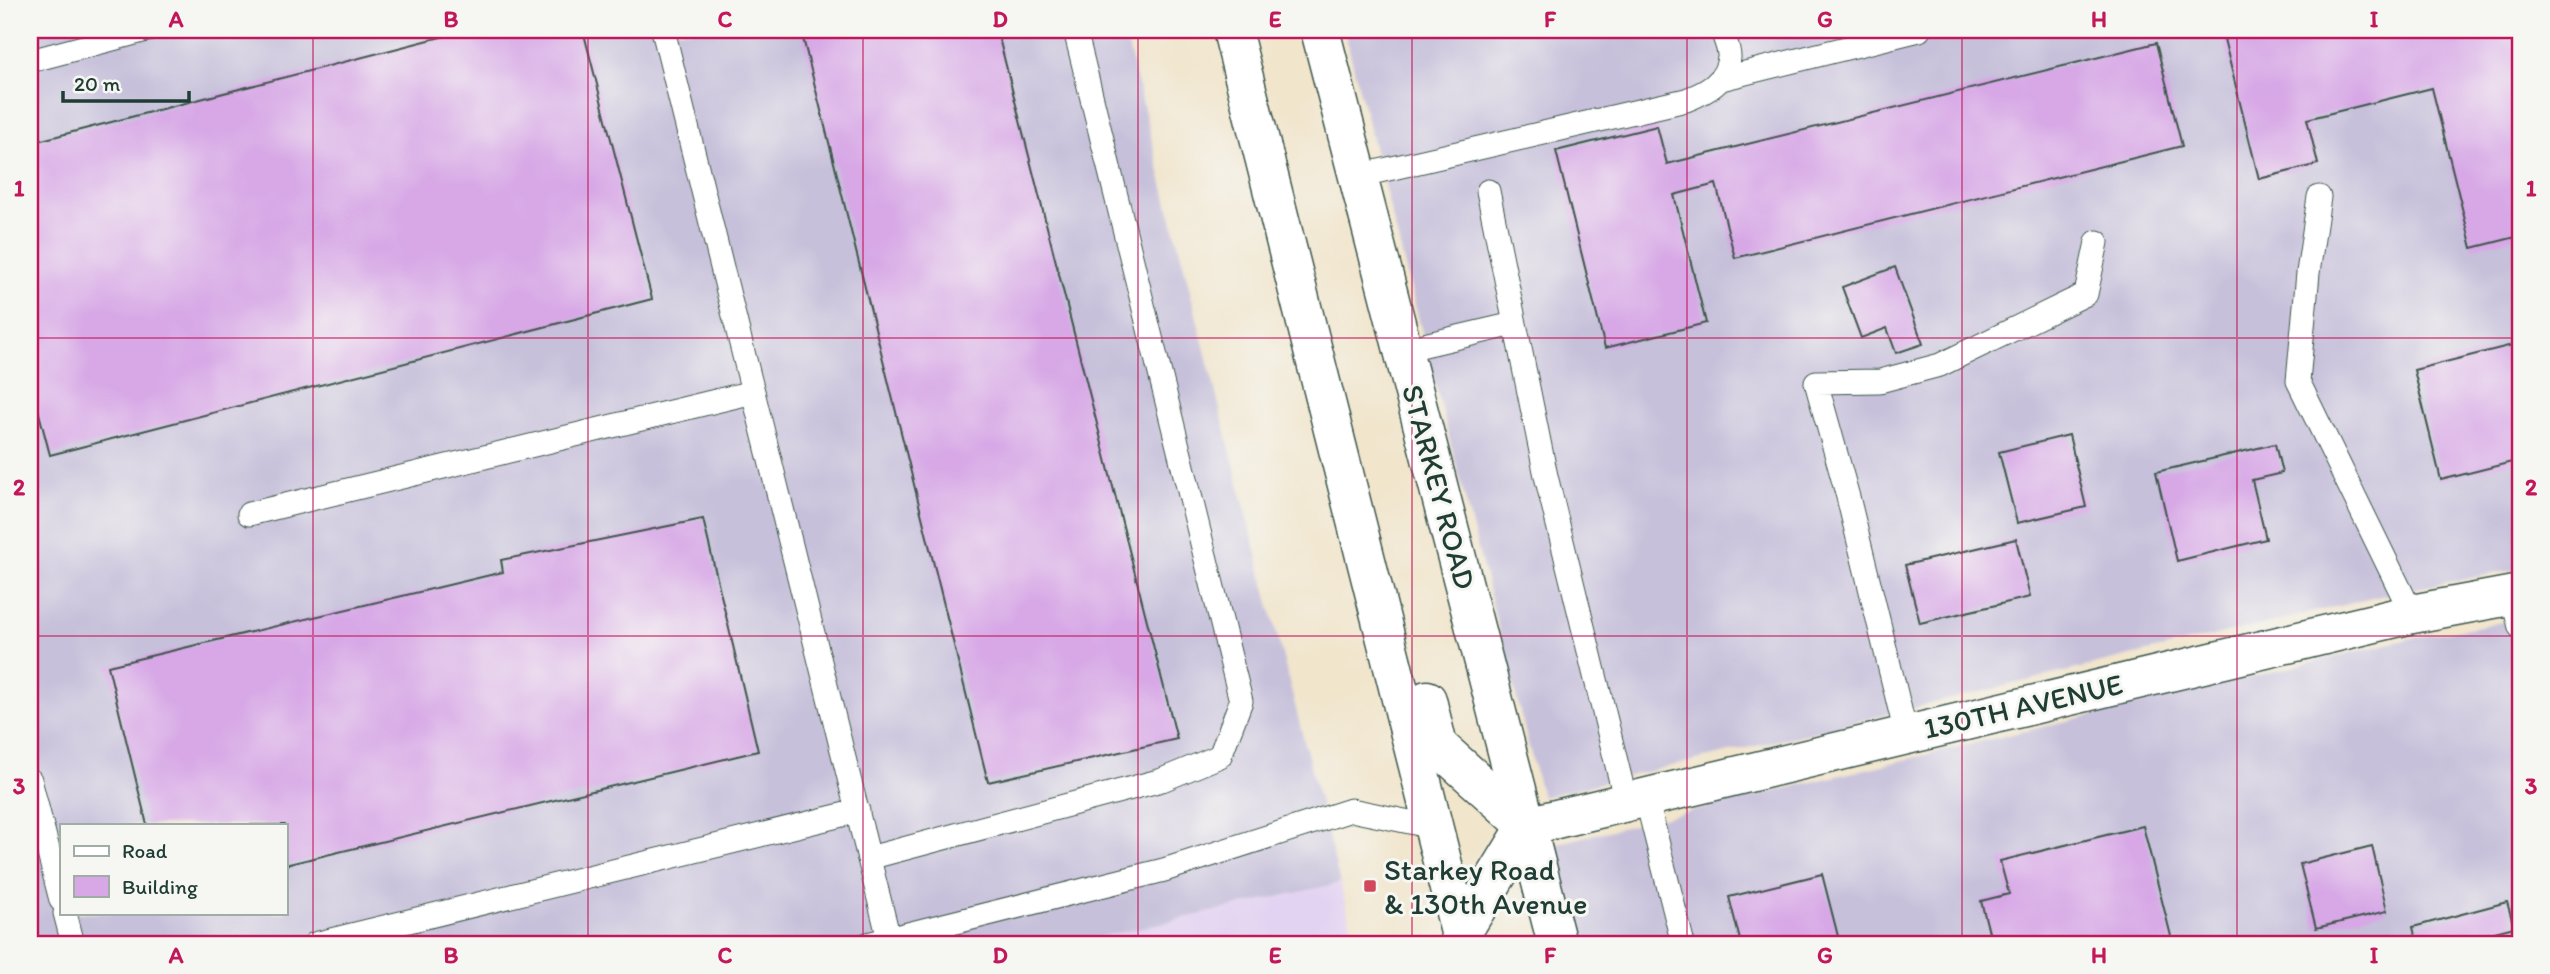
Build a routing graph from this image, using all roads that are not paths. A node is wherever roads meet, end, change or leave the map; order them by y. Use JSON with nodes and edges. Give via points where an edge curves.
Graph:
{"nodes":[{"id":1,"x":146,"y":30,"type":"edge"},
{"id":2,"x":663,"y":30,"type":"edge"},
{"id":3,"x":1075,"y":30,"type":"edge"},
{"id":4,"x":1232,"y":30,"type":"edge"},
{"id":5,"x":1320,"y":30,"type":"edge"},
{"id":6,"x":1722,"y":30,"type":"edge"},
{"id":7,"x":1919,"y":30,"type":"edge"},
{"id":8,"x":30,"y":61,"type":"edge"},
{"id":9,"x":1721,"y":79,"type":"junction"},
{"id":10,"x":1358,"y":176,"type":"junction"},
{"id":11,"x":1488,"y":191,"type":"dead end"},
{"id":12,"x":2319,"y":197,"type":"dead end"},
{"id":13,"x":2097,"y":242,"type":"dead end"},
{"id":14,"x":1514,"y":324,"type":"junction"},
{"id":15,"x":1403,"y":350,"type":"junction"},
{"id":16,"x":753,"y":392,"type":"junction"},
{"id":17,"x":1351,"y":499,"type":"junction"},
{"id":18,"x":249,"y":514,"type":"dead end"},
{"id":19,"x":2518,"y":605,"type":"edge"},
{"id":20,"x":2412,"y":614,"type":"junction"},
{"id":21,"x":1906,"y":734,"type":"junction"},
{"id":22,"x":30,"y":780,"type":"edge"},
{"id":23,"x":1636,"y":799,"type":"junction"},
{"id":24,"x":858,"y":811,"type":"junction"},
{"id":25,"x":1527,"y":826,"type":"junction"},
{"id":26,"x":1434,"y":827,"type":"junction"},
{"id":27,"x":869,"y":858,"type":"junction"},
{"id":28,"x":60,"y":896,"type":"edge"},
{"id":29,"x":65,"y":914,"type":"edge"},
{"id":30,"x":1462,"y":939,"type":"edge"},
{"id":31,"x":879,"y":942,"type":"edge"},
{"id":32,"x":73,"y":944,"type":"edge"},
{"id":33,"x":315,"y":944,"type":"edge"},
{"id":34,"x":1557,"y":944,"type":"edge"},
{"id":35,"x":1683,"y":944,"type":"edge"}],
"edges":[{"from":1,"to":8,"type":"lane"},
{"from":2,"to":16,"type":"lane"},
{"from":3,"to":27,"type":"lane","via":[[1241,701],[1220,756],[1162,780]]},
{"from":4,"to":17,"type":"main road"},
{"from":5,"to":10,"type":"main road","name":"STARKEY ROAD"},
{"from":6,"to":9,"type":"lane","via":[[1730,57]]},
{"from":7,"to":9,"type":"lane"},
{"from":9,"to":10,"type":"lane","via":[[1707,92],[1686,100]]},
{"from":10,"to":15,"type":"main road","name":"STARKEY ROAD"},
{"from":11,"to":14,"type":"lane"},
{"from":12,"to":20,"type":"lane","via":[[2298,381]]},
{"from":13,"to":21,"type":"lane","via":[[2086,295],[1940,365],[1880,382],[1816,382]]},
{"from":14,"to":15,"type":"lane"},
{"from":14,"to":23,"type":"lane","via":[[1546,475]]},
{"from":15,"to":25,"type":"main road","name":"STARKEY ROAD"},
{"from":16,"to":18,"type":"lane"},
{"from":16,"to":24,"type":"lane"},
{"from":17,"to":25,"type":"main road","via":[[1385,525],[1438,746]]},
{"from":17,"to":26,"type":"main road"},
{"from":19,"to":20,"type":"main road","name":"130TH AVENUE"},
{"from":20,"to":21,"type":"main road","name":"130TH AVENUE"},
{"from":21,"to":23,"type":"main road","name":"130TH AVENUE"},
{"from":22,"to":28,"type":"lane"},
{"from":23,"to":25,"type":"main road","name":"130TH AVENUE"},
{"from":23,"to":35,"type":"lane"},
{"from":24,"to":27,"type":"lane"},
{"from":24,"to":33,"type":"lane"},
{"from":25,"to":30,"type":"main road"},
{"from":25,"to":34,"type":"main road","name":"STARKEY ROAD"},
{"from":26,"to":30,"type":"main road"},
{"from":26,"to":31,"type":"lane","via":[[1352,810],[1164,870]]},
{"from":27,"to":31,"type":"lane"},
{"from":29,"to":32,"type":"lane"}]}
